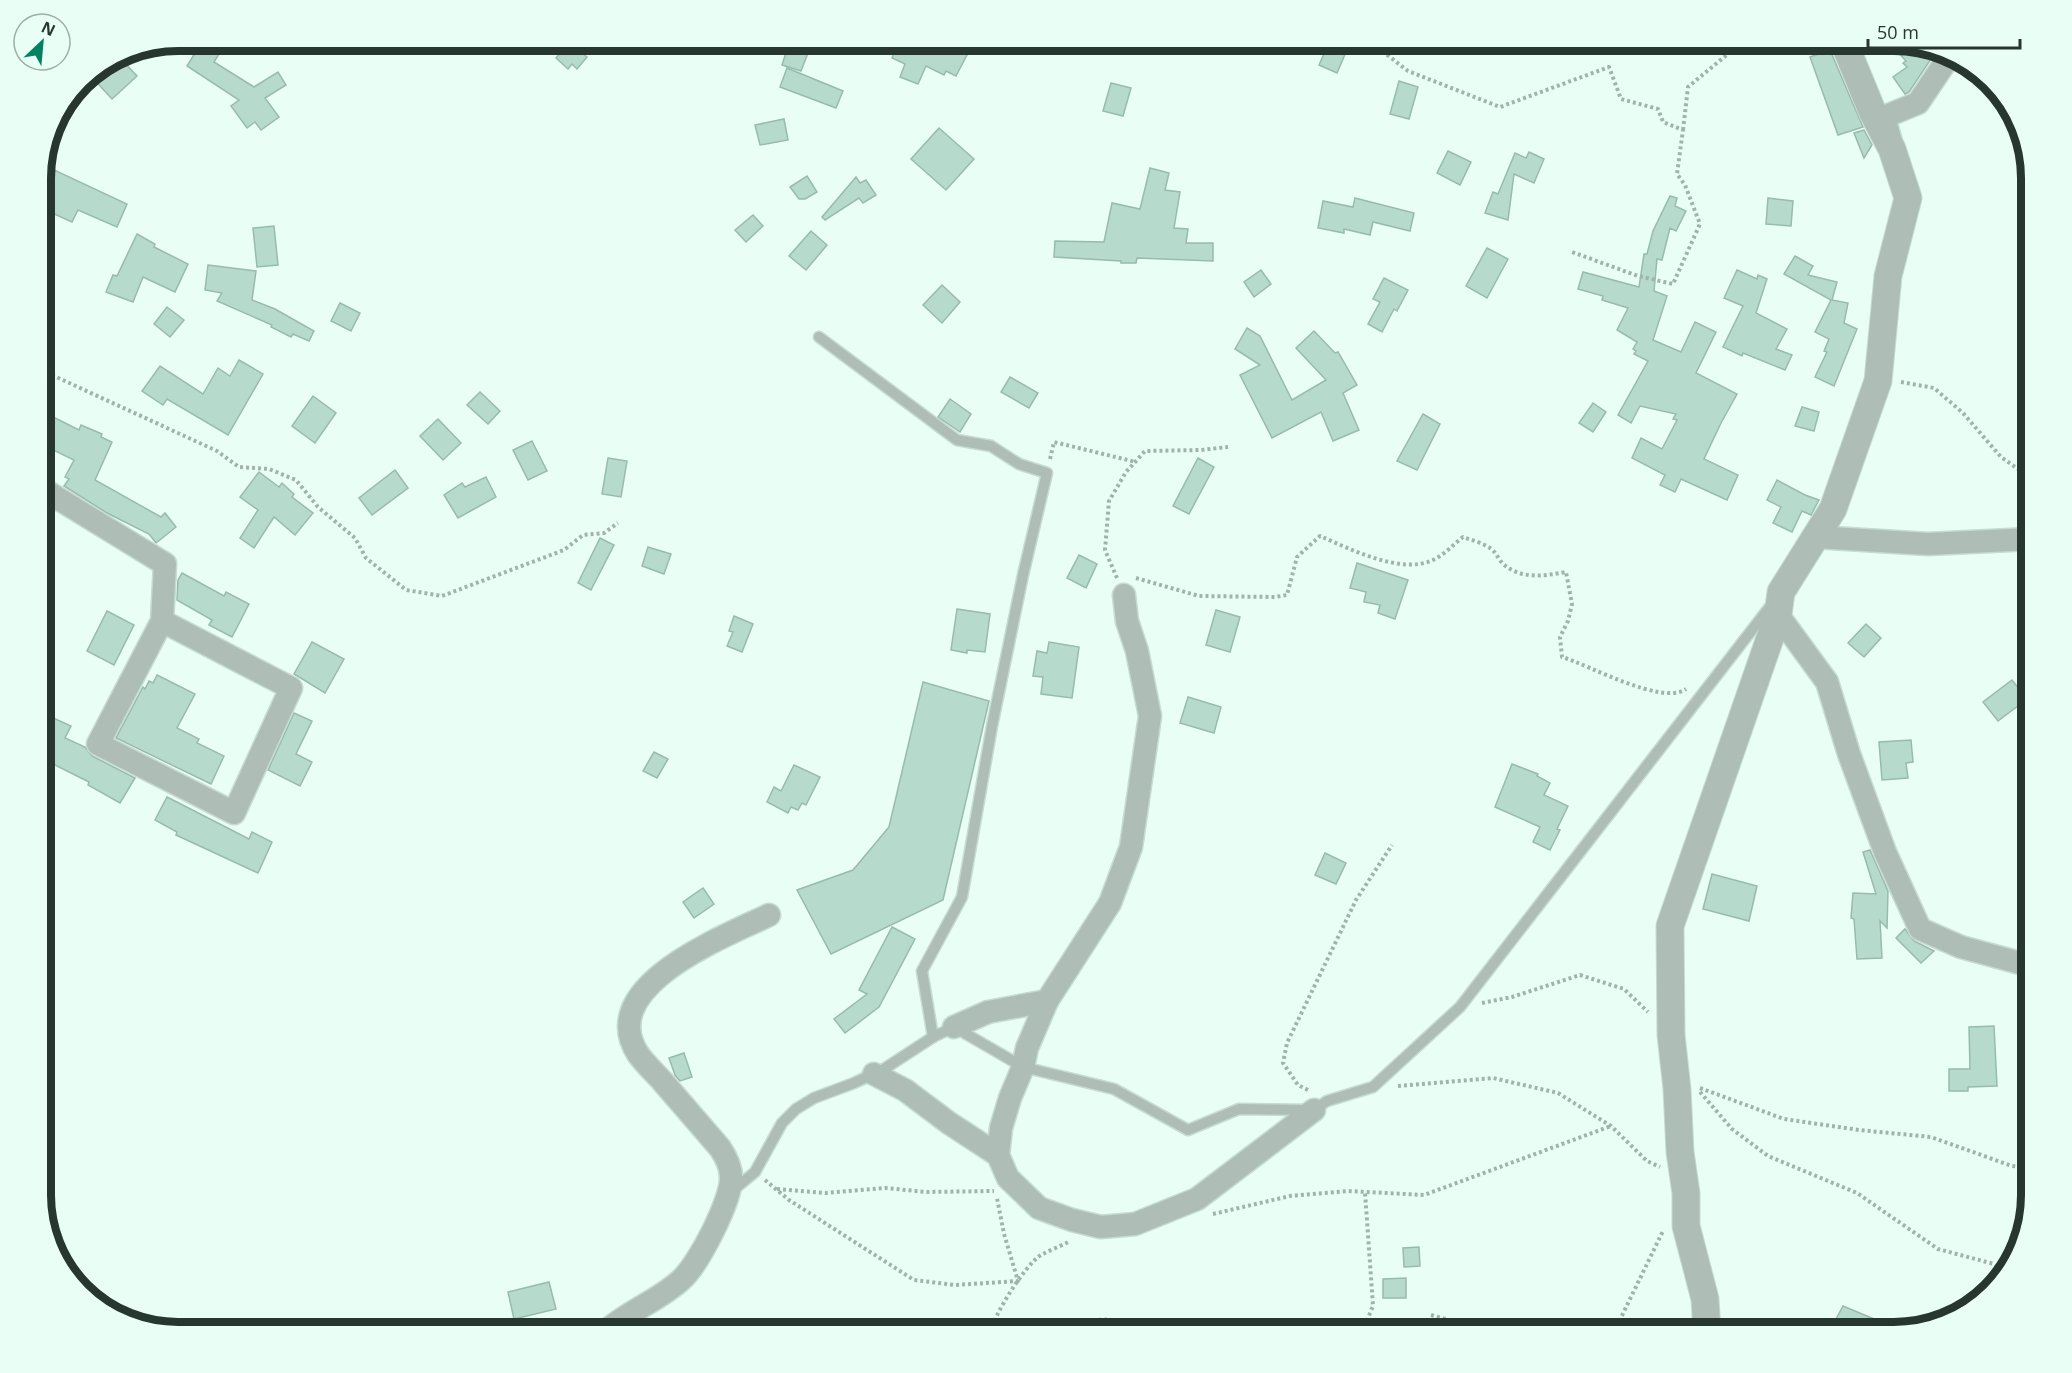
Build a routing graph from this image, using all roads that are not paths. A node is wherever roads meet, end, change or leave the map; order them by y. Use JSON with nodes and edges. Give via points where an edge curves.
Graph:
{"nodes":[{"id":1,"x":1848,"y":51,"type":"edge"},
{"id":2,"x":1945,"y":62,"type":"edge"},
{"id":3,"x":1893,"y":149,"type":"junction"},
{"id":4,"x":819,"y":338,"type":"dead end"},
{"id":5,"x":51,"y":494,"type":"edge"},
{"id":6,"x":1815,"y":537,"type":"junction"},
{"id":7,"x":2021,"y":539,"type":"edge"},
{"id":8,"x":1125,"y":595,"type":"road end"},
{"id":9,"x":1780,"y":603,"type":"junction"},
{"id":10,"x":162,"y":621,"type":"junction"},
{"id":11,"x":769,"y":915,"type":"dead end"},
{"id":12,"x":2021,"y":963,"type":"edge"},
{"id":13,"x":1047,"y":1001,"type":"junction"},
{"id":14,"x":954,"y":1027,"type":"junction"},
{"id":15,"x":933,"y":1037,"type":"junction"},
{"id":16,"x":1023,"y":1067,"type":"junction"},
{"id":17,"x":874,"y":1074,"type":"junction"},
{"id":18,"x":1321,"y":1105,"type":"junction"},
{"id":19,"x":998,"y":1155,"type":"junction"},
{"id":20,"x":728,"y":1194,"type":"junction"},
{"id":21,"x":618,"y":1322,"type":"edge"},
{"id":22,"x":1706,"y":1322,"type":"edge"}],
"edges":[{"from":1,"to":3,"type":"street"},
{"from":2,"to":3,"type":"street","via":[[1918,103],[1884,117]]},
{"from":3,"to":6,"type":"street","via":[[1908,198],[1888,276],[1878,377],[1833,509]]},
{"from":4,"to":15,"type":"lane","via":[[957,440],[991,446],[1019,464],[1047,473],[992,726],[962,897],[922,971]]},
{"from":5,"to":10,"type":"street","via":[[165,564]]},
{"from":6,"to":7,"type":"street","via":[[1928,544]]},
{"from":6,"to":9,"type":"street"},
{"from":8,"to":13,"type":"street","via":[[1126,621],[1137,651],[1150,716],[1131,847],[1110,903]]},
{"from":9,"to":12,"type":"street","via":[[1827,682],[1885,852],[1920,929],[1961,947]]},
{"from":9,"to":18,"type":"lane","via":[[1460,1007],[1373,1087]]},
{"from":9,"to":22,"type":"street","via":[[1670,926],[1671,1035],[1686,1226],[1705,1299]]},
{"from":10,"to":10,"type":"street","via":[[98,744],[234,813],[291,688]]},
{"from":11,"to":20,"type":"street","via":[[667,969],[637,1000],[631,1016],[630,1033],[638,1053],[728,1161],[732,1179]]},
{"from":13,"to":14,"type":"street","via":[[988,1012]]},
{"from":13,"to":16,"type":"street"},
{"from":14,"to":15,"type":"lane"},
{"from":14,"to":16,"type":"lane"},
{"from":15,"to":17,"type":"lane"},
{"from":16,"to":18,"type":"lane","via":[[1114,1089],[1188,1130],[1239,1109]]},
{"from":16,"to":19,"type":"street","via":[[1001,1128]]},
{"from":17,"to":19,"type":"street","via":[[905,1090]]},
{"from":17,"to":20,"type":"lane","via":[[813,1098],[796,1109],[782,1123],[755,1172]]},
{"from":18,"to":19,"type":"street","via":[[1197,1200],[1135,1224],[1101,1227],[1039,1209],[1008,1178]]},
{"from":20,"to":21,"type":"street","via":[[723,1212],[682,1279]]}]}
